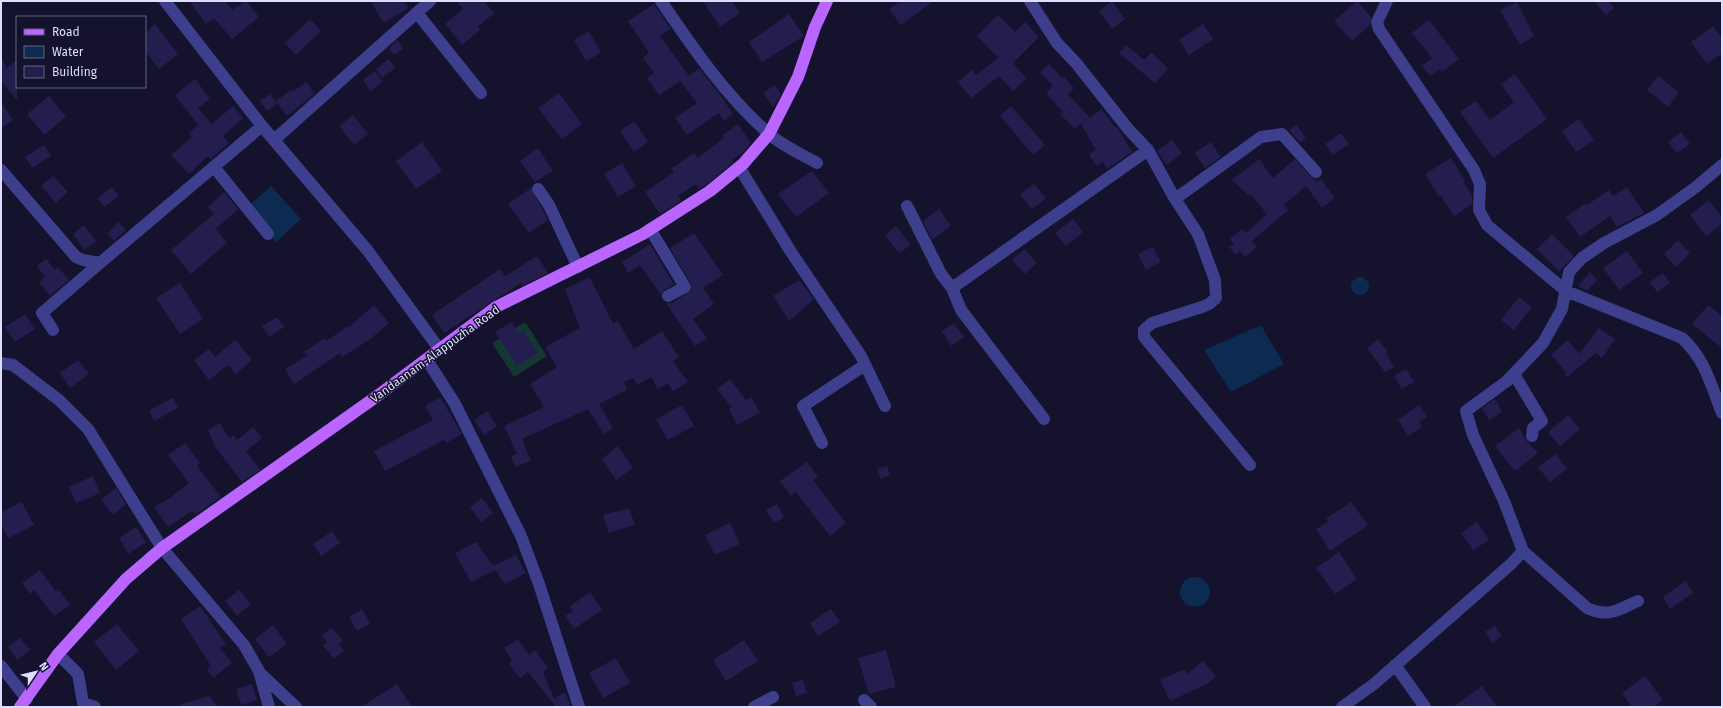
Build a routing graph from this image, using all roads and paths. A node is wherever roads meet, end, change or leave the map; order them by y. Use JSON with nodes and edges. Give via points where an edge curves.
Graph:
{"nodes":[{"id":1,"x":165,"y":1,"type":"edge"},
{"id":2,"x":430,"y":1,"type":"edge"},
{"id":3,"x":661,"y":1,"type":"edge"},
{"id":4,"x":827,"y":1,"type":"edge"},
{"id":5,"x":1030,"y":1,"type":"edge"},
{"id":6,"x":1387,"y":1,"type":"edge"},
{"id":7,"x":417,"y":13,"type":"junction"},
{"id":8,"x":481,"y":93,"type":"dead end"},
{"id":9,"x":262,"y":126,"type":"junction"},
{"id":10,"x":769,"y":134,"type":"junction"},
{"id":11,"x":274,"y":140,"type":"junction"},
{"id":12,"x":1148,"y":150,"type":"junction"},
{"id":13,"x":817,"y":163,"type":"dead end"},
{"id":14,"x":1722,"y":166,"type":"edge"},
{"id":15,"x":214,"y":167,"type":"junction"},
{"id":16,"x":739,"y":167,"type":"junction"},
{"id":17,"x":1,"y":170,"type":"edge"},
{"id":18,"x":1316,"y":172,"type":"dead end"},
{"id":19,"x":538,"y":189,"type":"dead end"},
{"id":20,"x":1175,"y":199,"type":"junction"},
{"id":21,"x":907,"y":206,"type":"dead end"},
{"id":22,"x":650,"y":229,"type":"junction"},
{"id":23,"x":268,"y":234,"type":"dead end"},
{"id":24,"x":100,"y":263,"type":"junction"},
{"id":25,"x":578,"y":267,"type":"junction"},
{"id":26,"x":952,"y":288,"type":"junction"},
{"id":27,"x":1566,"y":291,"type":"junction"},
{"id":28,"x":668,"y":296,"type":"dead end"},
{"id":29,"x":53,"y":330,"type":"dead end"},
{"id":30,"x":440,"y":350,"type":"junction"},
{"id":31,"x":427,"y":360,"type":"junction"},
{"id":32,"x":1,"y":363,"type":"edge"},
{"id":33,"x":865,"y":365,"type":"junction"},
{"id":34,"x":1514,"y":374,"type":"junction"},
{"id":35,"x":884,"y":406,"type":"dead end"},
{"id":36,"x":1722,"y":413,"type":"edge"},
{"id":37,"x":1044,"y":419,"type":"dead end"},
{"id":38,"x":1532,"y":436,"type":"dead end"},
{"id":39,"x":822,"y":443,"type":"dead end"},
{"id":40,"x":1250,"y":465,"type":"dead end"},
{"id":41,"x":162,"y":548,"type":"junction"},
{"id":42,"x":1523,"y":550,"type":"junction"},
{"id":43,"x":1638,"y":601,"type":"dead end"},
{"id":44,"x":58,"y":654,"type":"junction"},
{"id":45,"x":1395,"y":665,"type":"junction"},
{"id":46,"x":1,"y":666,"type":"edge"},
{"id":47,"x":259,"y":671,"type":"junction"},
{"id":48,"x":773,"y":697,"type":"dead end"},
{"id":49,"x":23,"y":703,"type":"edge"},
{"id":50,"x":95,"y":707,"type":"edge"},
{"id":51,"x":269,"y":707,"type":"edge"},
{"id":52,"x":296,"y":707,"type":"edge"},
{"id":53,"x":579,"y":707,"type":"edge"},
{"id":54,"x":754,"y":707,"type":"edge"},
{"id":55,"x":1342,"y":707,"type":"edge"},
{"id":56,"x":1425,"y":707,"type":"edge"}],
"edges":[{"from":1,"to":9,"type":"street"},
{"from":2,"to":7,"type":"street"},
{"from":3,"to":10,"type":"street","via":[[711,73]]},
{"from":4,"to":10,"type":"main road","name":"Vandaanam-Alappuzha Road","via":[[798,76]]},
{"from":5,"to":12,"type":"street","via":[[1058,43]]},
{"from":6,"to":27,"type":"street","via":[[1377,22],[1379,29],[1474,170],[1480,184],[1479,210],[1482,217],[1487,225]]},
{"from":7,"to":8,"type":"street"},
{"from":7,"to":11,"type":"street"},
{"from":9,"to":11,"type":"street"},
{"from":9,"to":15,"type":"street"},
{"from":10,"to":13,"type":"street"},
{"from":10,"to":16,"type":"main road","name":"Vandaanam-Alappuzha Road"},
{"from":11,"to":30,"type":"street","via":[[368,252]]},
{"from":12,"to":20,"type":"street"},
{"from":12,"to":26,"type":"street"},
{"from":14,"to":27,"type":"street","via":[[1657,215],[1604,243],[1582,258],[1569,272]]},
{"from":15,"to":23,"type":"street"},
{"from":15,"to":24,"type":"street"},
{"from":16,"to":22,"type":"main road","name":"Vandaanam-Alappuzha Road","via":[[710,191]]},
{"from":16,"to":33,"type":"street"},
{"from":17,"to":24,"type":"street","via":[[76,257]]},
{"from":18,"to":20,"type":"street","via":[[1282,134],[1261,137]]},
{"from":19,"to":25,"type":"street","via":[[549,205]]},
{"from":20,"to":40,"type":"street","via":[[1198,234],[1217,294],[1209,304],[1152,323],[1144,330],[1144,337]]},
{"from":21,"to":26,"type":"street","via":[[941,274]]},
{"from":22,"to":25,"type":"main road","name":"Vandaanam-Alappuzha Road"},
{"from":22,"to":28,"type":"street","via":[[685,287]]},
{"from":24,"to":29,"type":"street","via":[[42,313]]},
{"from":25,"to":30,"type":"main road","name":"Vandaanam-Alappuzha Road","via":[[496,307]]},
{"from":26,"to":37,"type":"street","via":[[961,310]]},
{"from":27,"to":34,"type":"street","via":[[1562,309],[1543,343]]},
{"from":27,"to":36,"type":"street","via":[[1682,338],[1694,349],[1701,361]]},
{"from":30,"to":31,"type":"main road","name":"Vandaanam-Alappuzha Road"},
{"from":31,"to":41,"type":"main road","name":"Vandaanam-Alappuzha Road"},
{"from":31,"to":53,"type":"street","via":[[455,404],[521,536]]},
{"from":32,"to":41,"type":"street","via":[[13,365],[59,400],[88,429]]},
{"from":33,"to":35,"type":"street"},
{"from":33,"to":39,"type":"street","via":[[803,406]]},
{"from":34,"to":38,"type":"street","via":[[1542,421],[1533,428]]},
{"from":34,"to":42,"type":"street","via":[[1466,411],[1473,435],[1504,501]]},
{"from":41,"to":44,"type":"main road","name":"Vandaanam-Alappuzha Road","via":[[126,579]]},
{"from":41,"to":47,"type":"street","via":[[244,645]]},
{"from":42,"to":43,"type":"street","via":[[1588,608],[1600,614],[1613,612]]},
{"from":42,"to":45,"type":"street","via":[[1511,564]]},
{"from":44,"to":49,"type":"main road","name":"Vandaanam-Alappuzha Road"},
{"from":44,"to":50,"type":"street","via":[[78,674],[83,703]]},
{"from":45,"to":55,"type":"street"},
{"from":45,"to":56,"type":"street"},
{"from":46,"to":49,"type":"street"},
{"from":47,"to":51,"type":"street"},
{"from":47,"to":52,"type":"street"},
{"from":48,"to":54,"type":"street"}]}
